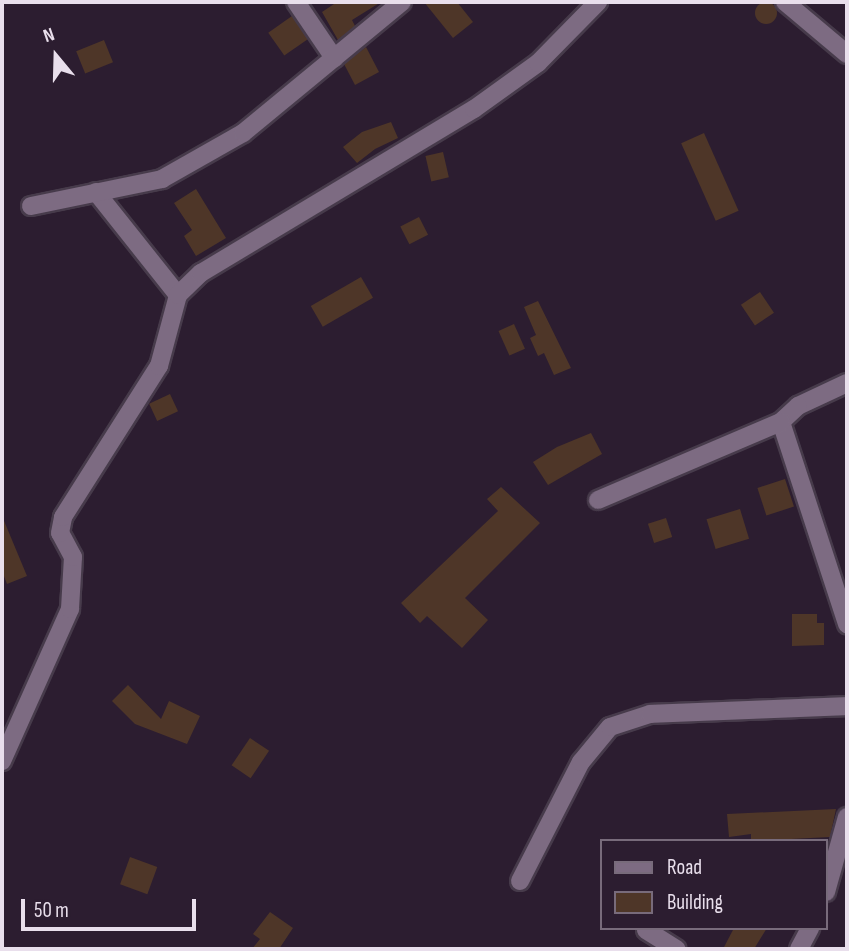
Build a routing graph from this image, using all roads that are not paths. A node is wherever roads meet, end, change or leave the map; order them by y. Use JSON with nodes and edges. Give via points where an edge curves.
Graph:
{"nodes":[{"id":1,"x":296,"y":2,"type":"edge"},
{"id":2,"x":402,"y":2,"type":"edge"},
{"id":3,"x":598,"y":2,"type":"edge"},
{"id":4,"x":785,"y":2,"type":"edge"},
{"id":5,"x":847,"y":54,"type":"edge"},
{"id":6,"x":334,"y":58,"type":"junction"},
{"id":7,"x":96,"y":192,"type":"junction"},
{"id":8,"x":32,"y":206,"type":"dead end"},
{"id":9,"x":178,"y":295,"type":"junction"},
{"id":10,"x":847,"y":383,"type":"edge"},
{"id":11,"x":781,"y":422,"type":"junction"},
{"id":12,"x":598,"y":500,"type":"dead end"},
{"id":13,"x":847,"y":624,"type":"edge"},
{"id":14,"x":847,"y":706,"type":"edge"},
{"id":15,"x":2,"y":761,"type":"edge"},
{"id":16,"x":847,"y":817,"type":"edge"},
{"id":17,"x":520,"y":881,"type":"dead end"},
{"id":18,"x":828,"y":885,"type":"edge"},
{"id":19,"x":646,"y":930,"type":"edge"},
{"id":20,"x":809,"y":930,"type":"edge"},
{"id":21,"x":677,"y":949,"type":"edge"},
{"id":22,"x":799,"y":949,"type":"edge"}],
"edges":[{"from":1,"to":6,"type":"street"},
{"from":2,"to":6,"type":"street"},
{"from":3,"to":9,"type":"street","via":[[538,63],[474,109],[201,273]]},
{"from":4,"to":5,"type":"street"},
{"from":6,"to":7,"type":"street","via":[[231,140],[162,179]]},
{"from":7,"to":8,"type":"street"},
{"from":7,"to":9,"type":"street"},
{"from":9,"to":15,"type":"street","via":[[159,366],[63,517],[60,533],[73,557],[70,609]]},
{"from":10,"to":11,"type":"street","via":[[798,406]]},
{"from":11,"to":12,"type":"street"},
{"from":11,"to":13,"type":"street"},
{"from":14,"to":17,"type":"street","via":[[650,714],[610,727],[581,762]]},
{"from":16,"to":18,"type":"street"},
{"from":19,"to":21,"type":"street"},
{"from":20,"to":22,"type":"street"}]}
